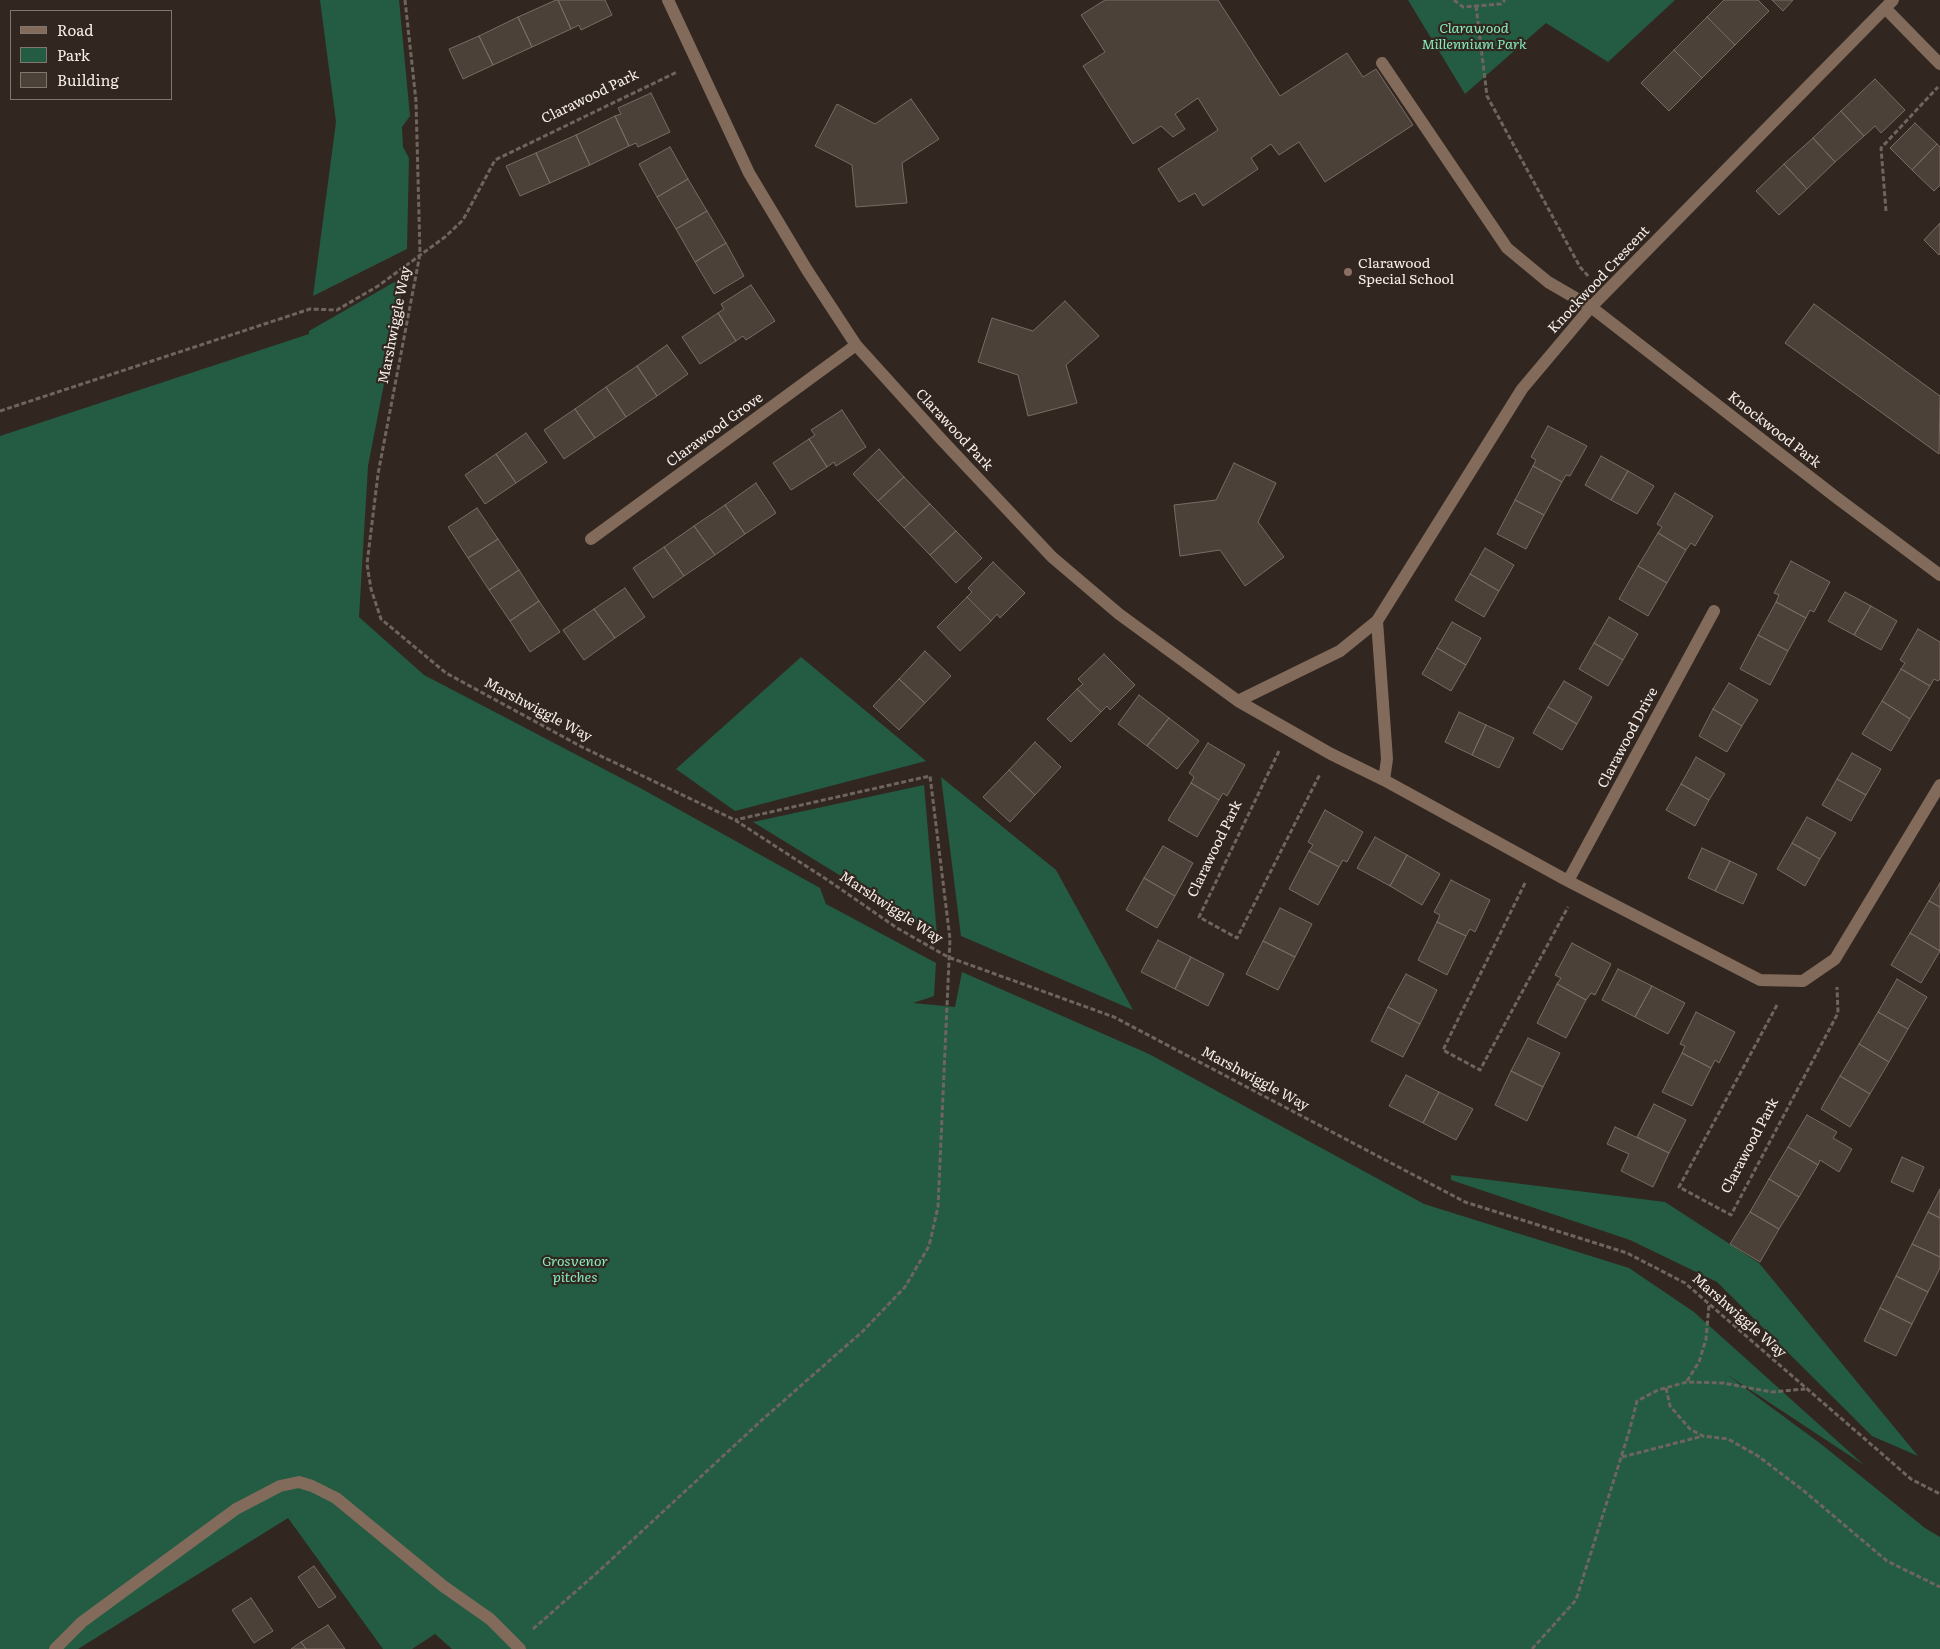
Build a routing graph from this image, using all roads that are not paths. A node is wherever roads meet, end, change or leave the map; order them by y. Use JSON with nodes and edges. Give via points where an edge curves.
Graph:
{"nodes":[{"id":1,"x":668,"y":0,"type":"edge"},
{"id":2,"x":1889,"y":4,"type":"edge"},
{"id":3,"x":1382,"y":63,"type":"dead end"},
{"id":4,"x":1940,"y":64,"type":"edge"},
{"id":5,"x":1591,"y":307,"type":"junction"},
{"id":6,"x":856,"y":345,"type":"junction"},
{"id":7,"x":591,"y":539,"type":"dead end"},
{"id":8,"x":1940,"y":574,"type":"edge"},
{"id":9,"x":1714,"y":611,"type":"dead end"},
{"id":10,"x":1378,"y":621,"type":"junction"},
{"id":11,"x":1238,"y":701,"type":"junction"},
{"id":12,"x":1384,"y":780,"type":"junction"},
{"id":13,"x":1940,"y":785,"type":"edge"},
{"id":14,"x":1574,"y":884,"type":"junction"},
{"id":15,"x":518,"y":1647,"type":"edge"},
{"id":16,"x":55,"y":1649,"type":"edge"}],
"edges":[{"from":1,"to":6,"type":"street","name":"Clarawood Park","via":[[749,173]]},
{"from":2,"to":4,"type":"street"},
{"from":2,"to":5,"type":"street","name":"Knockwood Crescent"},
{"from":3,"to":5,"type":"street","name":"Knockwood Park","via":[[1507,248],[1548,282]]},
{"from":5,"to":8,"type":"street","name":"Knockwood Park"},
{"from":5,"to":10,"type":"street","name":"Knockwood Crescent","via":[[1522,389]]},
{"from":6,"to":7,"type":"street","name":"Clarawood Grove"},
{"from":6,"to":11,"type":"street","name":"Clarawood Park","via":[[1052,556],[1119,614]]},
{"from":9,"to":14,"type":"street","name":"Clarawood Drive"},
{"from":10,"to":11,"type":"street","name":"Knockwood Crescent","via":[[1340,650]]},
{"from":10,"to":12,"type":"street","via":[[1387,759]]},
{"from":11,"to":12,"type":"street","name":"Clarawood Park"},
{"from":12,"to":14,"type":"street","name":"Clarawood Park"},
{"from":13,"to":14,"type":"street","name":"Clarawood Park","via":[[1835,959],[1803,981],[1760,980]]},
{"from":15,"to":16,"type":"street","via":[[490,1619],[443,1586],[336,1498],[299,1482],[280,1486],[236,1509],[82,1622]]}]}
